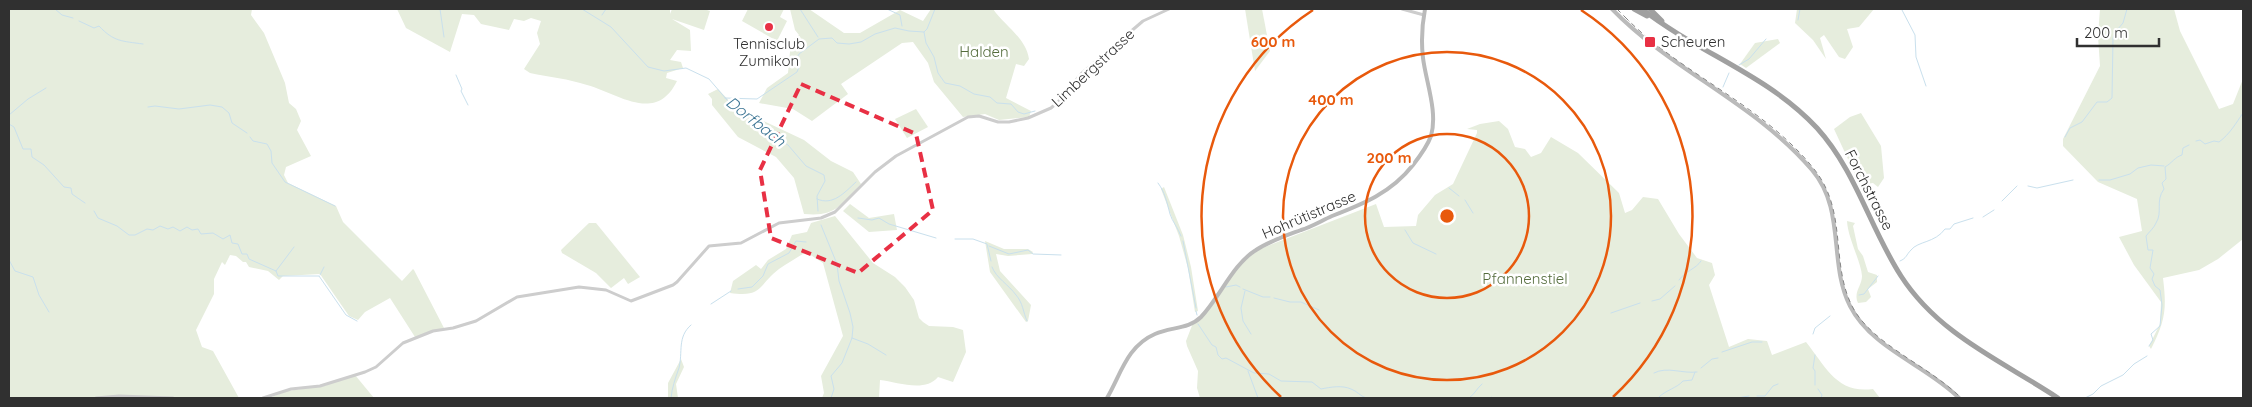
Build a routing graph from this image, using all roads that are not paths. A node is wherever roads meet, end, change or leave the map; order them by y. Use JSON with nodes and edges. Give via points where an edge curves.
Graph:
{"nodes":[{"id":1,"x":1169,"y":9,"type":"edge"},
{"id":2,"x":1402,"y":9,"type":"edge"},
{"id":3,"x":1425,"y":9,"type":"edge"},
{"id":4,"x":1612,"y":9,"type":"edge"},
{"id":5,"x":1634,"y":9,"type":"edge"},
{"id":6,"x":1641,"y":9,"type":"edge"},
{"id":7,"x":1650,"y":9,"type":"edge"},
{"id":8,"x":1424,"y":15,"type":"junction"},
{"id":9,"x":1647,"y":16,"type":"junction"},
{"id":10,"x":1676,"y":33,"type":"junction"},
{"id":11,"x":96,"y":398,"type":"edge"},
{"id":12,"x":173,"y":398,"type":"edge"},
{"id":13,"x":263,"y":398,"type":"edge"},
{"id":14,"x":1107,"y":398,"type":"edge"},
{"id":15,"x":1958,"y":398,"type":"edge"},
{"id":16,"x":2054,"y":398,"type":"edge"},
{"id":17,"x":2058,"y":398,"type":"edge"}],
"edges":[{"from":1,"to":13,"type":"street","name":"Limbergstrasse","via":[[1143,21],[1081,74],[1051,108],[1009,122],[980,116],[962,120],[896,156],[835,212],[821,218],[779,223],[741,243],[706,248],[677,282],[652,294],[631,301],[614,293],[579,286],[517,297],[476,320],[403,343],[376,367],[365,372]]},
{"from":2,"to":8,"type":"street"},
{"from":3,"to":8,"type":"main road","name":"Hohrütistrasse"},
{"from":4,"to":15,"type":"main road","via":[[1658,50],[1754,115],[1813,171],[1831,206],[1843,286],[1855,314],[1874,335],[1936,378]]},
{"from":5,"to":9,"type":"highway"},
{"from":6,"to":9,"type":"highway","name":"Forchstrasse"},
{"from":6,"to":10,"type":"highway","name":"Forchstrasse"},
{"from":7,"to":10,"type":"highway"},
{"from":8,"to":14,"type":"main road","name":"Hohrütistrasse","via":[[1423,56],[1432,126],[1427,145],[1410,169],[1368,203],[1279,238],[1251,253],[1197,320],[1154,334],[1138,345],[1123,365]]},
{"from":9,"to":16,"type":"highway","name":"Forchstrasse","via":[[1764,86],[1802,116],[1838,160],[1889,261],[1921,306],[1962,343]]},
{"from":10,"to":17,"type":"highway","name":"Forchstrasse","via":[[1758,79],[1806,117],[1840,157],[1892,262],[1921,303],[1961,339]]},
{"from":11,"to":12,"type":"street"}]}
